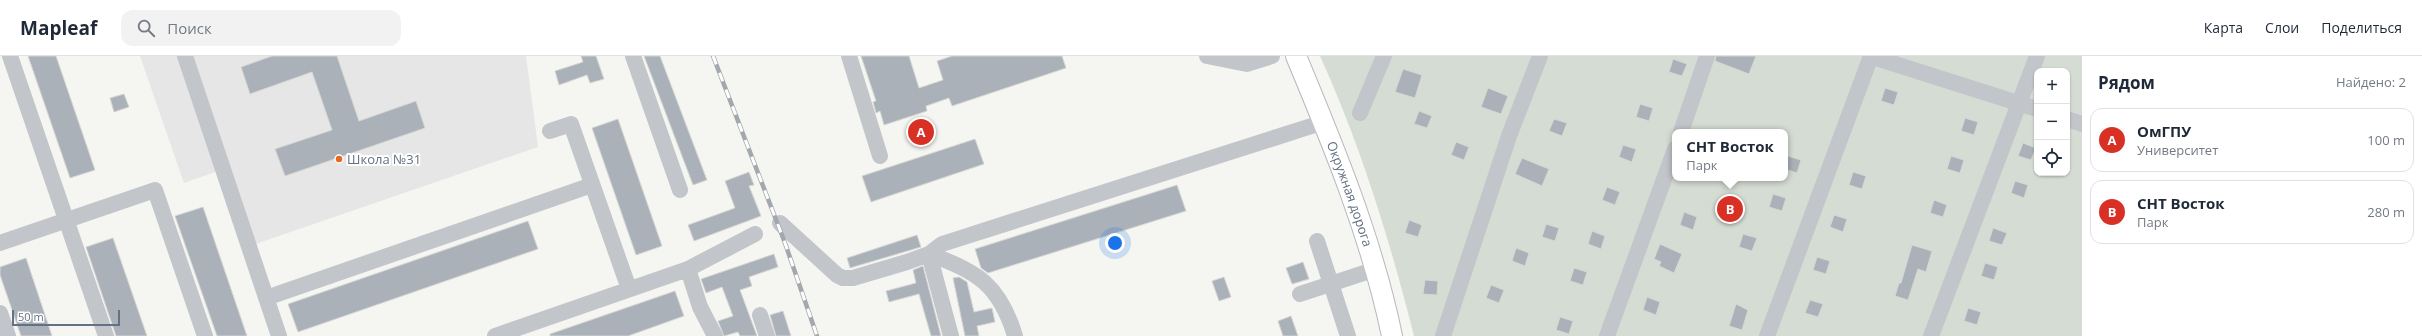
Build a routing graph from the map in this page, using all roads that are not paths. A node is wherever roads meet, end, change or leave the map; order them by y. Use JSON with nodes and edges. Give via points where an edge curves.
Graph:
{"nodes":[{"id":1,"x":10,"y":56,"type":"edge"},
{"id":2,"x":185,"y":56,"type":"edge"},
{"id":3,"x":634,"y":56,"type":"edge"},
{"id":4,"x":849,"y":56,"type":"edge"},
{"id":5,"x":1207,"y":56,"type":"edge"},
{"id":6,"x":1272,"y":56,"type":"edge"},
{"id":7,"x":1296,"y":56,"type":"edge"},
{"id":8,"x":1384,"y":56,"type":"edge"},
{"id":9,"x":1540,"y":56,"type":"edge"},
{"id":10,"x":1707,"y":56,"type":"edge"},
{"id":11,"x":1871,"y":56,"type":"edge"},
{"id":12,"x":2037,"y":56,"type":"edge"},
{"id":13,"x":2019,"y":103,"type":"junction"},
{"id":14,"x":2034,"y":108,"type":"edge"},
{"id":15,"x":1360,"y":113,"type":"dead end"},
{"id":16,"x":2070,"y":120,"type":"edge"},
{"id":17,"x":1324,"y":122,"type":"junction"},
{"id":18,"x":2082,"y":124,"type":"edge"},
{"id":19,"x":1682,"y":129,"type":"edge"},
{"id":20,"x":550,"y":131,"type":"dead end"},
{"id":21,"x":880,"y":156,"type":"dead end"},
{"id":22,"x":1672,"y":157,"type":"edge"},
{"id":23,"x":592,"y":185,"type":"junction"},
{"id":24,"x":680,"y":190,"type":"dead end"},
{"id":25,"x":67,"y":220,"type":"junction"},
{"id":26,"x":780,"y":223,"type":"dead end"},
{"id":27,"x":755,"y":234,"type":"dead end"},
{"id":28,"x":1317,"y":241,"type":"dead end"},
{"id":29,"x":0,"y":243,"type":"edge"},
{"id":30,"x":929,"y":254,"type":"junction"},
{"id":31,"x":688,"y":268,"type":"junction"},
{"id":32,"x":1376,"y":270,"type":"junction"},
{"id":33,"x":1331,"y":284,"type":"junction"},
{"id":34,"x":629,"y":289,"type":"junction"},
{"id":35,"x":1300,"y":294,"type":"dead end"},
{"id":36,"x":266,"y":298,"type":"junction"},
{"id":37,"x":0,"y":313,"type":"edge"},
{"id":38,"x":760,"y":315,"type":"dead end"},
{"id":39,"x":8,"y":336,"type":"edge"},
{"id":40,"x":106,"y":336,"type":"edge"},
{"id":41,"x":206,"y":336,"type":"edge"},
{"id":42,"x":279,"y":336,"type":"edge"},
{"id":43,"x":495,"y":336,"type":"edge"},
{"id":44,"x":715,"y":336,"type":"edge"},
{"id":45,"x":766,"y":336,"type":"edge"},
{"id":46,"x":951,"y":336,"type":"edge"},
{"id":47,"x":1015,"y":336,"type":"edge"},
{"id":48,"x":1348,"y":336,"type":"edge"},
{"id":49,"x":1392,"y":336,"type":"edge"},
{"id":50,"x":1443,"y":336,"type":"edge"},
{"id":51,"x":1607,"y":336,"type":"edge"},
{"id":52,"x":1767,"y":336,"type":"edge"},
{"id":53,"x":1931,"y":336,"type":"edge"}],
"edges":[{"from":1,"to":25,"type":"lane"},
{"from":2,"to":36,"type":"lane"},
{"from":3,"to":24,"type":"lane"},
{"from":4,"to":21,"type":"lane"},
{"from":5,"to":6,"type":"lane","via":[[1247,64]]},
{"from":7,"to":17,"type":"main road","name":"Окружная дорога"},
{"from":8,"to":15,"type":"lane"},
{"from":9,"to":50,"type":"lane","via":[[1509,136]]},
{"from":10,"to":19,"type":"lane"},
{"from":11,"to":13,"type":"lane"},
{"from":11,"to":52,"type":"lane"},
{"from":12,"to":13,"type":"lane"},
{"from":13,"to":14,"type":"lane"},
{"from":13,"to":53,"type":"lane"},
{"from":16,"to":18,"type":"lane"},
{"from":17,"to":30,"type":"lane","via":[[942,244]]},
{"from":17,"to":32,"type":"main road","name":"Окружная дорога"},
{"from":20,"to":23,"type":"lane","via":[[571,124]]},
{"from":22,"to":51,"type":"lane"},
{"from":23,"to":34,"type":"lane"},
{"from":23,"to":36,"type":"lane"},
{"from":25,"to":29,"type":"lane"},
{"from":25,"to":40,"type":"lane"},
{"from":25,"to":41,"type":"lane","via":[[155,190]]},
{"from":26,"to":30,"type":"lane","via":[[837,276],[843,278],[853,278]]},
{"from":27,"to":31,"type":"lane"},
{"from":28,"to":33,"type":"lane"},
{"from":30,"to":46,"type":"lane"},
{"from":30,"to":47,"type":"lane","via":[[968,269],[986,283],[1000,298]]},
{"from":31,"to":34,"type":"lane"},
{"from":31,"to":44,"type":"lane","via":[[700,307]]},
{"from":32,"to":33,"type":"lane"},
{"from":32,"to":49,"type":"main road","name":"Окружная дорога"},
{"from":33,"to":35,"type":"lane"},
{"from":33,"to":48,"type":"lane"},
{"from":34,"to":43,"type":"lane"},
{"from":36,"to":42,"type":"lane"},
{"from":37,"to":39,"type":"lane"},
{"from":38,"to":45,"type":"lane"}]}
